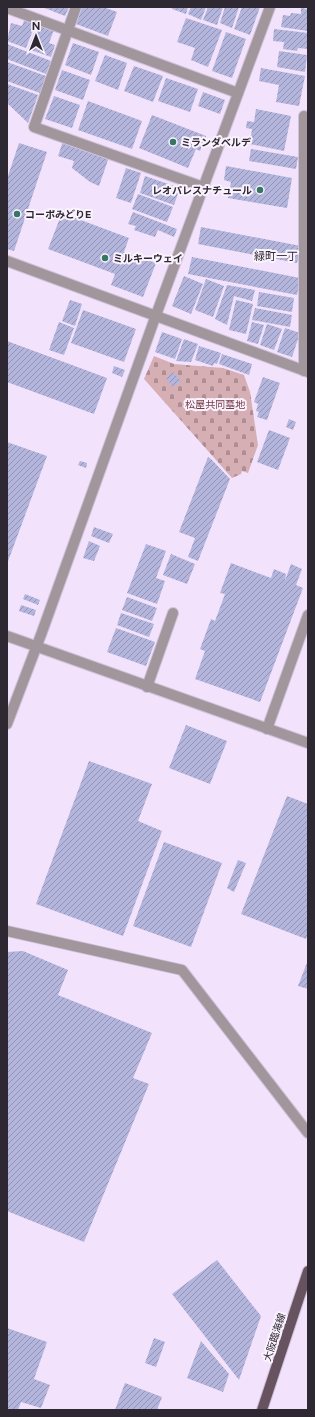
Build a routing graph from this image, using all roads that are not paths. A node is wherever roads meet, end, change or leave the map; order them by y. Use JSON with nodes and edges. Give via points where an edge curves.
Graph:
{"nodes":[{"id":1,"x":76,"y":7,"type":"edge"},
{"id":2,"x":270,"y":7,"type":"edge"},
{"id":3,"x":7,"y":8,"type":"edge"},
{"id":4,"x":67,"y":30,"type":"junction"},
{"id":5,"x":238,"y":93,"type":"junction"},
{"id":6,"x":308,"y":117,"type":"edge"},
{"id":7,"x":203,"y":187,"type":"junction"},
{"id":8,"x":7,"y":261,"type":"edge"},
{"id":9,"x":156,"y":315,"type":"junction"},
{"id":10,"x":306,"y":371,"type":"edge"},
{"id":11,"x":173,"y":613,"type":"dead end"},
{"id":12,"x":308,"y":615,"type":"edge"},
{"id":13,"x":7,"y":636,"type":"edge"},
{"id":14,"x":36,"y":648,"type":"junction"},
{"id":15,"x":147,"y":687,"type":"junction"},
{"id":16,"x":7,"y":724,"type":"edge"},
{"id":17,"x":267,"y":729,"type":"junction"},
{"id":18,"x":308,"y":743,"type":"edge"},
{"id":19,"x":7,"y":931,"type":"edge"},
{"id":20,"x":308,"y":1133,"type":"edge"},
{"id":21,"x":308,"y":1270,"type":"edge"},
{"id":22,"x":262,"y":1410,"type":"edge"}],
"edges":[{"from":1,"to":4,"type":"street"},
{"from":2,"to":5,"type":"street"},
{"from":3,"to":4,"type":"street"},
{"from":4,"to":5,"type":"street"},
{"from":4,"to":7,"type":"street","via":[[34,127]]},
{"from":5,"to":7,"type":"street"},
{"from":6,"to":10,"type":"street","via":[[304,116]]},
{"from":7,"to":9,"type":"street"},
{"from":8,"to":9,"type":"street"},
{"from":9,"to":10,"type":"street"},
{"from":9,"to":14,"type":"street"},
{"from":11,"to":15,"type":"street"},
{"from":12,"to":17,"type":"street"},
{"from":13,"to":14,"type":"street"},
{"from":14,"to":15,"type":"street"},
{"from":14,"to":16,"type":"street"},
{"from":15,"to":17,"type":"street"},
{"from":17,"to":18,"type":"street"},
{"from":19,"to":20,"type":"street","via":[[182,970]]},
{"from":21,"to":22,"type":"main road","name":"大阪臨海線"}]}
